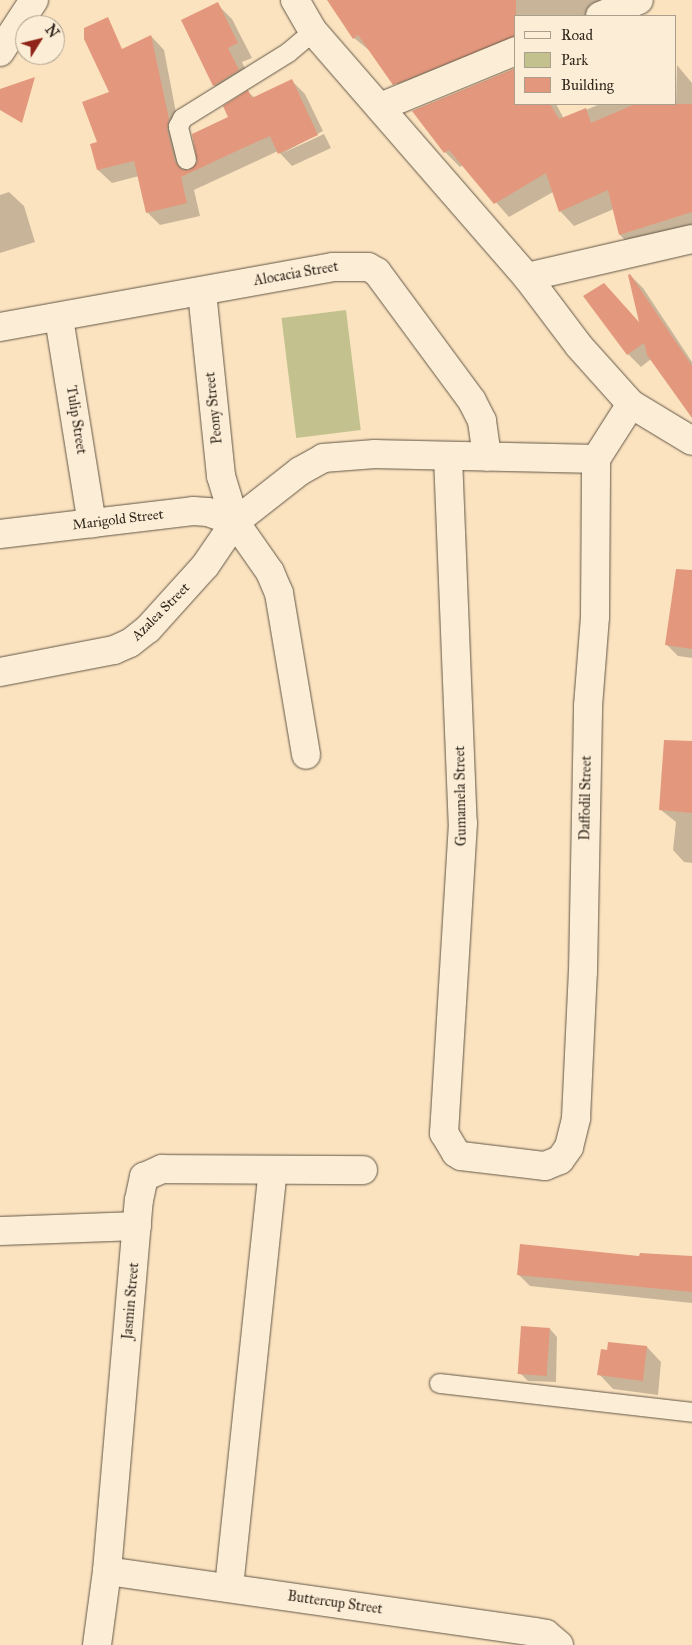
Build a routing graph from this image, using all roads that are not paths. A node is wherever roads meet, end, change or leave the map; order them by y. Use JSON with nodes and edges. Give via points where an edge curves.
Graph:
{"nodes":[{"id":1,"x":34,"y":0,"type":"edge"},
{"id":2,"x":295,"y":0,"type":"edge"},
{"id":3,"x":639,"y":0,"type":"edge"},
{"id":4,"x":602,"y":15,"type":"edge"},
{"id":5,"x":313,"y":30,"type":"junction"},
{"id":6,"x":0,"y":52,"type":"edge"},
{"id":7,"x":514,"y":52,"type":"edge"},
{"id":8,"x":380,"y":107,"type":"junction"},
{"id":9,"x":186,"y":158,"type":"dead end"},
{"id":10,"x":692,"y":240,"type":"edge"},
{"id":11,"x":526,"y":277,"type":"junction"},
{"id":12,"x":202,"y":292,"type":"junction"},
{"id":13,"x":59,"y":318,"type":"junction"},
{"id":14,"x":0,"y":327,"type":"edge"},
{"id":15,"x":631,"y":404,"type":"junction"},
{"id":16,"x":692,"y":441,"type":"edge"},
{"id":17,"x":487,"y":456,"type":"junction"},
{"id":18,"x":448,"y":457,"type":"junction"},
{"id":19,"x":596,"y":459,"type":"junction"},
{"id":20,"x":234,"y":522,"type":"junction"},
{"id":21,"x":92,"y":523,"type":"junction"},
{"id":22,"x":0,"y":534,"type":"edge"},
{"id":23,"x":0,"y":672,"type":"edge"},
{"id":24,"x":306,"y":755,"type":"dead end"},
{"id":25,"x":573,"y":1136,"type":"joint"},
{"id":26,"x":363,"y":1170,"type":"dead end"},
{"id":27,"x":273,"y":1171,"type":"junction"},
{"id":28,"x":137,"y":1226,"type":"junction"},
{"id":29,"x":0,"y":1230,"type":"edge"},
{"id":30,"x":439,"y":1384,"type":"dead end"},
{"id":31,"x":692,"y":1412,"type":"edge"},
{"id":32,"x":108,"y":1571,"type":"junction"},
{"id":33,"x":229,"y":1587,"type":"junction"},
{"id":34,"x":97,"y":1645,"type":"edge"},
{"id":35,"x":559,"y":1645,"type":"edge"}],
"edges":[{"from":1,"to":6,"type":"street"},
{"from":2,"to":5,"type":"street"},
{"from":3,"to":4,"type":"street"},
{"from":5,"to":8,"type":"street"},
{"from":5,"to":9,"type":"lane","via":[[288,52],[182,118],[178,126]]},
{"from":7,"to":8,"type":"street"},
{"from":8,"to":11,"type":"street"},
{"from":10,"to":11,"type":"street"},
{"from":11,"to":15,"type":"street","via":[[579,346]]},
{"from":12,"to":13,"type":"street","name":"Alocacia Street"},
{"from":12,"to":17,"type":"street","name":"Alocacia Street","via":[[333,267],[368,267],[376,272],[472,401],[482,420]]},
{"from":12,"to":20,"type":"street","name":"Peony Street","via":[[221,476]]},
{"from":13,"to":14,"type":"street","name":"Alocacia Street"},
{"from":13,"to":21,"type":"street","name":"Tulip Street"},
{"from":15,"to":16,"type":"street"},
{"from":15,"to":19,"type":"street"},
{"from":17,"to":18,"type":"street","name":"Azalea Street"},
{"from":17,"to":19,"type":"street","name":"Azalea Street"},
{"from":18,"to":20,"type":"street","name":"Azalea Street","via":[[376,454],[323,458],[300,471]]},
{"from":18,"to":25,"type":"street","name":"Gumamela Street","via":[[464,823],[444,1133],[456,1153],[462,1156],[545,1166],[560,1160]]},
{"from":19,"to":25,"type":"street","name":"Daffodil Street","via":[[595,616],[588,706],[583,972]]},
{"from":20,"to":21,"type":"street","name":"Marigold Street","via":[[208,512],[193,511]]},
{"from":20,"to":23,"type":"street","name":"Azalea Street","via":[[206,566],[148,629],[130,643],[114,650]]},
{"from":20,"to":24,"type":"street","via":[[270,572],[279,594]]},
{"from":21,"to":22,"type":"street","name":"Marigold Street"},
{"from":26,"to":27,"type":"street","name":"Jasmin Street"},
{"from":27,"to":28,"type":"street","name":"Jasmin Street","via":[[152,1172],[144,1177],[141,1186]]},
{"from":27,"to":33,"type":"street"},
{"from":28,"to":29,"type":"street"},
{"from":28,"to":32,"type":"street","name":"Jasmin Street"},
{"from":30,"to":31,"type":"lane"},
{"from":32,"to":33,"type":"street","name":"Buttercup Street"},
{"from":32,"to":34,"type":"street","name":"Jasmin Street"},
{"from":33,"to":35,"type":"street","name":"Buttercup Street","via":[[536,1632],[546,1634]]}]}
